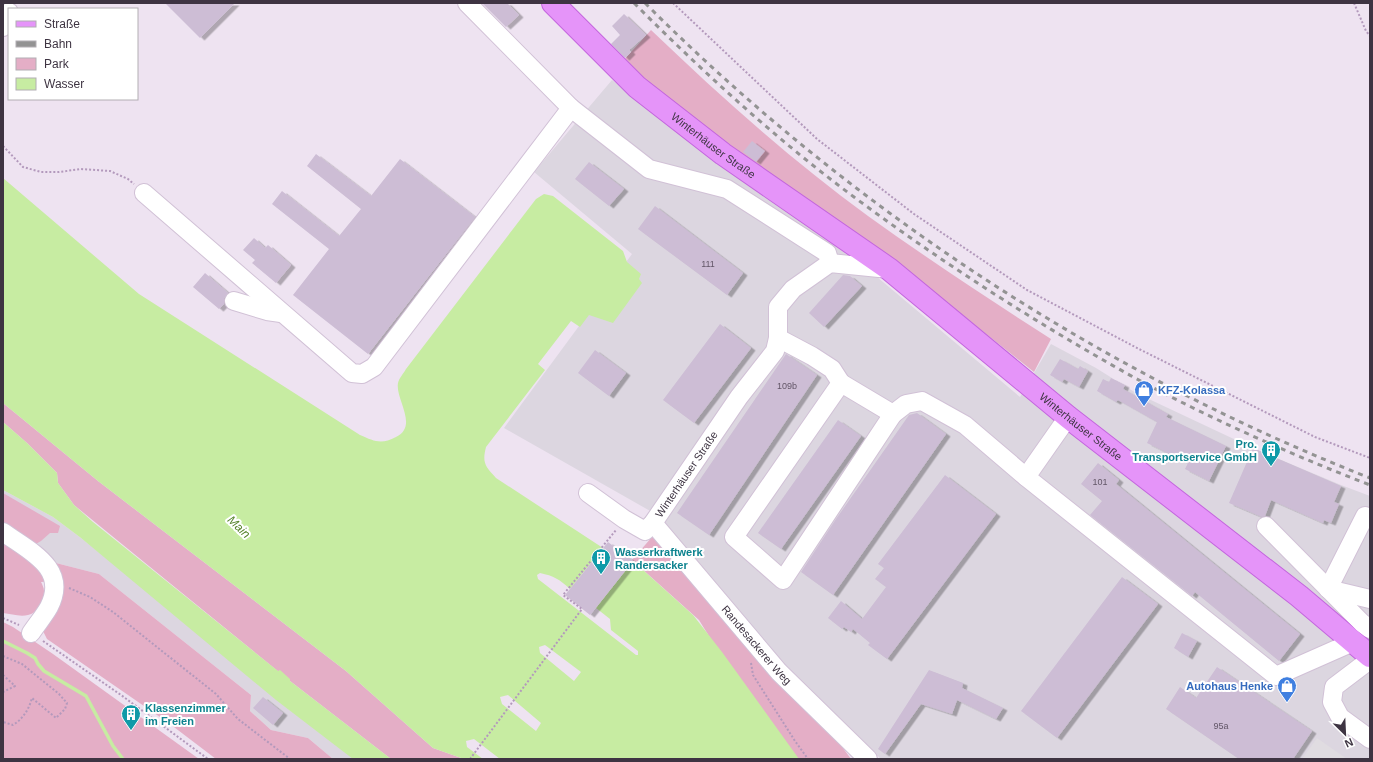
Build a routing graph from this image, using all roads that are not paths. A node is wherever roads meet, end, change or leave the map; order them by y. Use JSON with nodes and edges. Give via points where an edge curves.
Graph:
{"nodes":[{"id":1,"x":467,"y":3,"type":"edge"},
{"id":2,"x":553,"y":3,"type":"edge"},
{"id":3,"x":8,"y":14,"type":"edge"},
{"id":4,"x":3,"y":27,"type":"edge"},
{"id":5,"x":571,"y":108,"type":"junction"},
{"id":6,"x":144,"y":193,"type":"road end"},
{"id":7,"x":830,"y":263,"type":"junction"},
{"id":8,"x":889,"y":269,"type":"junction"},
{"id":9,"x":234,"y":301,"type":"dead end"},
{"id":10,"x":283,"y":314,"type":"junction"},
{"id":11,"x":778,"y":338,"type":"junction"},
{"id":12,"x":841,"y":382,"type":"junction"},
{"id":13,"x":893,"y":414,"type":"junction"},
{"id":14,"x":1068,"y":417,"type":"junction"},
{"id":15,"x":1026,"y":477,"type":"junction"},
{"id":16,"x":588,"y":493,"type":"dead end"},
{"id":17,"x":1365,"y":516,"type":"dead end"},
{"id":18,"x":653,"y":523,"type":"junction"},
{"id":19,"x":1266,"y":526,"type":"dead end"},
{"id":20,"x":3,"y":532,"type":"edge"},
{"id":21,"x":1328,"y":589,"type":"junction"},
{"id":22,"x":1370,"y":599,"type":"edge"},
{"id":23,"x":31,"y":633,"type":"road end"},
{"id":24,"x":1361,"y":635,"type":"edge"},
{"id":25,"x":1370,"y":656,"type":"edge"},
{"id":26,"x":1370,"y":740,"type":"edge"},
{"id":27,"x":868,"y":759,"type":"edge"}],
"edges":[{"from":1,"to":5,"type":"street"},
{"from":2,"to":8,"type":"main road","name":"Winterhäuser Straße","via":[[637,87],[723,154]]},
{"from":3,"to":4,"type":"street"},
{"from":5,"to":7,"type":"street","via":[[649,169],[727,189],[827,253]]},
{"from":5,"to":10,"type":"street","via":[[374,367],[362,374],[352,373]]},
{"from":6,"to":10,"type":"street"},
{"from":7,"to":8,"type":"street"},
{"from":7,"to":11,"type":"street","name":"Winterhäuser Straße","via":[[793,289],[778,307]]},
{"from":8,"to":14,"type":"main road","name":"Winterhäuser Straße"},
{"from":9,"to":10,"type":"street"},
{"from":11,"to":12,"type":"street","via":[[832,369]]},
{"from":11,"to":18,"type":"street","name":"Winterhäuser Straße","via":[[775,351],[739,397]]},
{"from":12,"to":13,"type":"street"},
{"from":12,"to":13,"type":"street","via":[[734,537],[783,580]]},
{"from":13,"to":15,"type":"street","via":[[906,404],[922,401],[964,425]]},
{"from":14,"to":15,"type":"street"},
{"from":14,"to":24,"type":"main road","name":"Winterhäuser Straße","via":[[1298,596]]},
{"from":15,"to":24,"type":"street","via":[[1276,676]]},
{"from":16,"to":18,"type":"street","via":[[645,531]]},
{"from":17,"to":21,"type":"street"},
{"from":18,"to":27,"type":"street","name":"Randesackerer Weg","via":[[779,672]]},
{"from":19,"to":21,"type":"street"},
{"from":20,"to":23,"type":"street","via":[[43,561],[52,573],[54,592],[49,607]]},
{"from":21,"to":22,"type":"street"},
{"from":21,"to":24,"type":"street","via":[[1362,623]]},
{"from":24,"to":25,"type":"main road","name":"Winterhäuser Straße"},
{"from":25,"to":26,"type":"street","via":[[1334,687],[1332,702],[1340,717]]}]}
